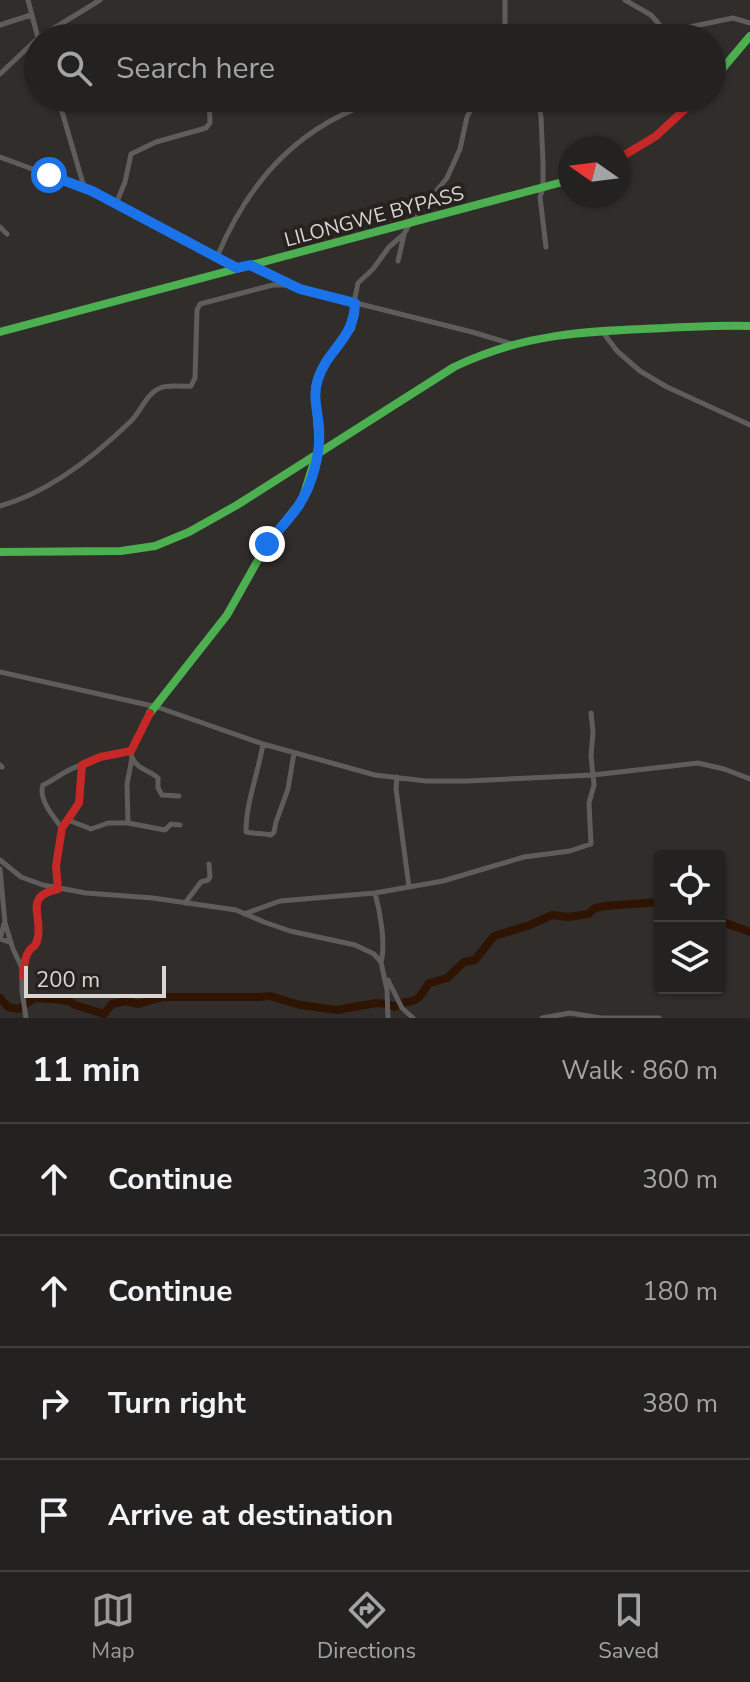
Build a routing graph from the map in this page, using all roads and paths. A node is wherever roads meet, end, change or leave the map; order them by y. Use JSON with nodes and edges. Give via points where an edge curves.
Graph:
{"nodes":[{"id":1,"x":28,"y":0,"type":"edge"},
{"id":2,"x":100,"y":0,"type":"edge"},
{"id":3,"x":505,"y":0,"type":"edge"},
{"id":4,"x":625,"y":0,"type":"edge"},
{"id":5,"x":31,"y":15,"type":"junction"},
{"id":6,"x":750,"y":23,"type":"edge"},
{"id":7,"x":34,"y":24,"type":"edge"},
{"id":8,"x":61,"y":24,"type":"edge"},
{"id":9,"x":505,"y":24,"type":"edge"},
{"id":10,"x":659,"y":24,"type":"edge"},
{"id":11,"x":704,"y":24,"type":"edge"},
{"id":12,"x":0,"y":25,"type":"edge"},
{"id":13,"x":750,"y":36,"type":"edge"},
{"id":14,"x":24,"y":51,"type":"edge"},
{"id":15,"x":726,"y":64,"type":"edge"},
{"id":16,"x":0,"y":74,"type":"edge"},
{"id":17,"x":62,"y":112,"type":"edge"},
{"id":18,"x":210,"y":112,"type":"edge"},
{"id":19,"x":349,"y":112,"type":"edge"},
{"id":20,"x":470,"y":112,"type":"edge"},
{"id":21,"x":540,"y":112,"type":"edge"},
{"id":22,"x":682,"y":112,"type":"edge"},
{"id":23,"x":630,"y":152,"type":"edge"},
{"id":24,"x":0,"y":157,"type":"edge"},
{"id":25,"x":558,"y":184,"type":"edge"},
{"id":26,"x":84,"y":188,"type":"junction"},
{"id":27,"x":543,"y":188,"type":"junction"},
{"id":28,"x":116,"y":204,"type":"junction"},
{"id":29,"x":410,"y":223,"type":"junction"},
{"id":30,"x":0,"y":227,"type":"edge"},
{"id":31,"x":7,"y":234,"type":"dead end"},
{"id":32,"x":404,"y":234,"type":"junction"},
{"id":33,"x":546,"y":247,"type":"dead end"},
{"id":34,"x":217,"y":257,"type":"junction"},
{"id":35,"x":398,"y":261,"type":"dead end"},
{"id":36,"x":250,"y":265,"type":"junction"},
{"id":37,"x":237,"y":268,"type":"junction"},
{"id":38,"x":293,"y":285,"type":"junction"},
{"id":39,"x":355,"y":302,"type":"junction"},
{"id":40,"x":750,"y":326,"type":"edge"},
{"id":41,"x":602,"y":331,"type":"junction"},
{"id":42,"x":0,"y":332,"type":"edge"},
{"id":43,"x":512,"y":344,"type":"junction"},
{"id":44,"x":750,"y":425,"type":"edge"},
{"id":45,"x":318,"y":452,"type":"junction"},
{"id":46,"x":0,"y":506,"type":"edge"},
{"id":47,"x":0,"y":552,"type":"edge"},
{"id":48,"x":0,"y":672,"type":"edge"},
{"id":49,"x":157,"y":707,"type":"junction"},
{"id":50,"x":591,"y":713,"type":"dead end"},
{"id":51,"x":263,"y":744,"type":"junction"},
{"id":52,"x":294,"y":753,"type":"junction"},
{"id":53,"x":132,"y":755,"type":"junction"},
{"id":54,"x":82,"y":765,"type":"junction"},
{"id":55,"x":593,"y":775,"type":"junction"},
{"id":56,"x":397,"y":777,"type":"junction"},
{"id":57,"x":750,"y":779,"type":"edge"},
{"id":58,"x":179,"y":796,"type":"dead end"},
{"id":59,"x":128,"y":823,"type":"junction"},
{"id":60,"x":65,"y":824,"type":"junction"},
{"id":61,"x":180,"y":825,"type":"dead end"},
{"id":62,"x":0,"y":860,"type":"edge"},
{"id":63,"x":209,"y":864,"type":"dead end"},
{"id":64,"x":0,"y":869,"type":"edge"},
{"id":65,"x":409,"y":887,"type":"junction"},
{"id":66,"x":58,"y":889,"type":"junction"},
{"id":67,"x":375,"y":893,"type":"junction"},
{"id":68,"x":185,"y":903,"type":"junction"},
{"id":69,"x":244,"y":914,"type":"junction"},
{"id":70,"x":381,"y":962,"type":"junction"},
{"id":71,"x":385,"y":975,"type":"junction"},
{"id":72,"x":23,"y":976,"type":"junction"},
{"id":73,"x":26,"y":1018,"type":"edge"},
{"id":74,"x":388,"y":1018,"type":"edge"},
{"id":75,"x":413,"y":1018,"type":"edge"},
{"id":76,"x":542,"y":1018,"type":"edge"},
{"id":77,"x":659,"y":1018,"type":"edge"}],
"edges":[{"from":1,"to":5,"type":"street"},
{"from":2,"to":8,"type":"street"},
{"from":3,"to":9,"type":"street"},
{"from":4,"to":10,"type":"street"},
{"from":5,"to":7,"type":"street"},
{"from":5,"to":12,"type":"street"},
{"from":6,"to":11,"type":"street","via":[[733,18]]},
{"from":13,"to":15,"type":"street"},
{"from":14,"to":16,"type":"street"},
{"from":17,"to":26,"type":"street"},
{"from":18,"to":28,"type":"street","via":[[206,128],[135,150]]},
{"from":19,"to":34,"type":"street","via":[[305,136],[261,180]]},
{"from":20,"to":29,"type":"street","via":[[447,178]]},
{"from":21,"to":27,"type":"street"},
{"from":22,"to":23,"type":"street"},
{"from":24,"to":26,"type":"street"},
{"from":25,"to":27,"type":"street","name":"LILONGWE BYPASS"},
{"from":26,"to":28,"type":"street"},
{"from":27,"to":29,"type":"street","name":"LILONGWE BYPASS"},
{"from":27,"to":33,"type":"street"},
{"from":28,"to":34,"type":"street"},
{"from":29,"to":32,"type":"street"},
{"from":29,"to":36,"type":"street","name":"LILONGWE BYPASS"},
{"from":30,"to":31,"type":"street"},
{"from":32,"to":35,"type":"street"},
{"from":32,"to":39,"type":"street","via":[[358,283]]},
{"from":34,"to":37,"type":"street"},
{"from":36,"to":37,"type":"street","name":"LILONGWE BYPASS"},
{"from":36,"to":38,"type":"street"},
{"from":37,"to":42,"type":"street","name":"LILONGWE BYPASS"},
{"from":38,"to":39,"type":"street"},
{"from":38,"to":46,"type":"street","via":[[273,285],[200,304],[194,383],[153,391],[131,421],[82,462]]},
{"from":39,"to":43,"type":"street"},
{"from":39,"to":45,"type":"street","via":[[351,328],[322,368],[316,386]]},
{"from":40,"to":41,"type":"street"},
{"from":41,"to":43,"type":"street"},
{"from":41,"to":44,"type":"street","via":[[640,371]]},
{"from":43,"to":45,"type":"street","via":[[466,361]]},
{"from":45,"to":47,"type":"street","via":[[237,505],[155,546]]},
{"from":45,"to":49,"type":"street","via":[[297,507],[267,544],[227,615]]},
{"from":48,"to":49,"type":"street"},
{"from":49,"to":51,"type":"street"},
{"from":49,"to":53,"type":"street"},
{"from":50,"to":55,"type":"street"},
{"from":51,"to":52,"type":"street"},
{"from":51,"to":52,"type":"street","via":[[246,832],[274,832]]},
{"from":52,"to":56,"type":"street"},
{"from":53,"to":54,"type":"street","via":[[104,754]]},
{"from":53,"to":58,"type":"street","via":[[140,768],[158,778],[162,795]]},
{"from":53,"to":59,"type":"street"},
{"from":54,"to":60,"type":"street","via":[[79,803]]},
{"from":54,"to":60,"type":"street","via":[[40,790]]},
{"from":55,"to":56,"type":"street","via":[[458,782]]},
{"from":55,"to":57,"type":"street","via":[[698,763]]},
{"from":55,"to":65,"type":"street","via":[[592,837],[587,847],[524,857]]},
{"from":56,"to":65,"type":"street"},
{"from":59,"to":60,"type":"street","via":[[91,829]]},
{"from":59,"to":61,"type":"street","via":[[165,830]]},
{"from":60,"to":66,"type":"street","via":[[56,859]]},
{"from":62,"to":66,"type":"street","via":[[29,881]]},
{"from":63,"to":68,"type":"street","via":[[210,877]]},
{"from":64,"to":72,"type":"street","via":[[5,923]]},
{"from":65,"to":67,"type":"street"},
{"from":66,"to":68,"type":"street"},
{"from":66,"to":72,"type":"street","via":[[45,892],[38,901],[36,944]]},
{"from":67,"to":69,"type":"street","via":[[280,901]]},
{"from":67,"to":70,"type":"street"},
{"from":68,"to":69,"type":"street"},
{"from":69,"to":70,"type":"street","via":[[290,931],[355,945]]},
{"from":70,"to":71,"type":"street"},
{"from":71,"to":74,"type":"street"},
{"from":71,"to":75,"type":"street"},
{"from":72,"to":73,"type":"street"},
{"from":76,"to":77,"type":"street","via":[[570,1013]]}]}
